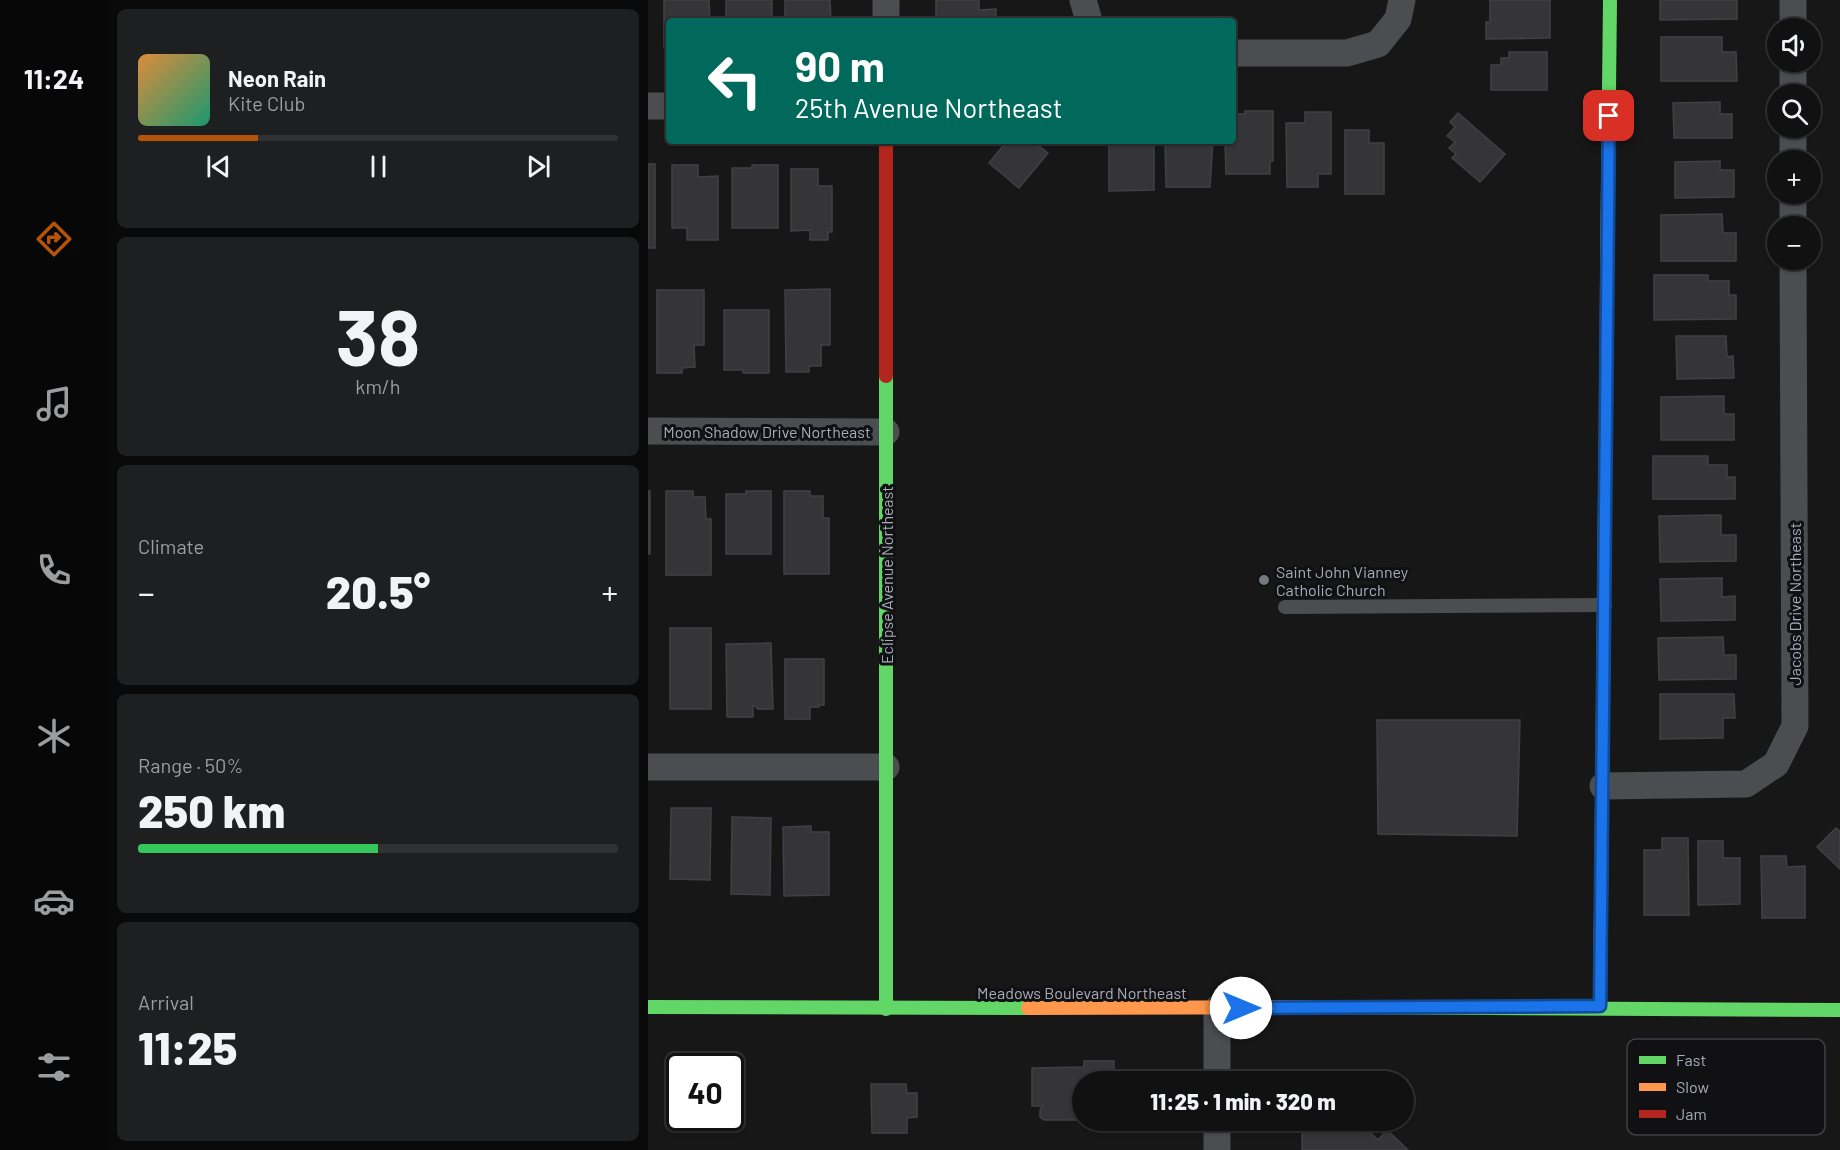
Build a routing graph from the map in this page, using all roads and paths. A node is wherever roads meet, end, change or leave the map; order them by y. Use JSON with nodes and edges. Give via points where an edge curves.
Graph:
{"nodes":[{"id":1,"x":886,"y":0,"type":"edge"},
{"id":2,"x":1083,"y":0,"type":"edge"},
{"id":3,"x":1402,"y":0,"type":"edge"},
{"id":4,"x":1610,"y":0,"type":"edge"},
{"id":5,"x":1792,"y":0,"type":"edge"},
{"id":6,"x":886,"y":18,"type":"edge"},
{"id":7,"x":1088,"y":18,"type":"edge"},
{"id":8,"x":1793,"y":18,"type":"edge"},
{"id":9,"x":1236,"y":53,"type":"edge"},
{"id":10,"x":648,"y":106,"type":"edge"},
{"id":11,"x":666,"y":106,"type":"edge"},
{"id":12,"x":886,"y":144,"type":"edge"},
{"id":13,"x":1793,"y":270,"type":"edge"},
{"id":14,"x":648,"y":431,"type":"edge"},
{"id":15,"x":886,"y":432,"type":"junction"},
{"id":16,"x":1605,"y":605,"type":"junction"},
{"id":17,"x":1285,"y":607,"type":"dead end"},
{"id":18,"x":648,"y":767,"type":"edge"},
{"id":19,"x":886,"y":767,"type":"junction"},
{"id":20,"x":1603,"y":786,"type":"junction"},
{"id":21,"x":1600,"y":1006,"type":"junction"},
{"id":22,"x":648,"y":1007,"type":"edge"},
{"id":23,"x":886,"y":1009,"type":"junction"},
{"id":24,"x":1217,"y":1009,"type":"junction"},
{"id":25,"x":1840,"y":1010,"type":"edge"},
{"id":26,"x":1217,"y":1071,"type":"edge"},
{"id":27,"x":1217,"y":1131,"type":"edge"},
{"id":28,"x":1217,"y":1150,"type":"edge"}],
"edges":[{"from":1,"to":6,"type":"street"},
{"from":2,"to":7,"type":"street"},
{"from":3,"to":9,"type":"street","via":[[1398,19],[1378,44],[1347,52]]},
{"from":4,"to":16,"type":"street"},
{"from":5,"to":8,"type":"street"},
{"from":10,"to":11,"type":"street"},
{"from":12,"to":15,"type":"street","name":"Eclipse Avenue Northeast"},
{"from":13,"to":20,"type":"street","name":"Jacobs Drive Northeast","via":[[1795,726],[1776,764],[1746,784]]},
{"from":14,"to":15,"type":"street","name":"Moon Shadow Drive Northeast"},
{"from":15,"to":19,"type":"street","name":"Eclipse Avenue Northeast"},
{"from":16,"to":17,"type":"lane"},
{"from":16,"to":20,"type":"street"},
{"from":18,"to":19,"type":"street"},
{"from":19,"to":23,"type":"street","name":"Eclipse Avenue Northeast"},
{"from":20,"to":21,"type":"street"},
{"from":21,"to":24,"type":"street","name":"Meadows Boulevard Northeast"},
{"from":21,"to":25,"type":"street","name":"Meadows Boulevard Northeast"},
{"from":22,"to":23,"type":"street","name":"Meadows Boulevard Northeast"},
{"from":23,"to":24,"type":"street","name":"Meadows Boulevard Northeast"},
{"from":24,"to":26,"type":"street"},
{"from":27,"to":28,"type":"street"}]}
